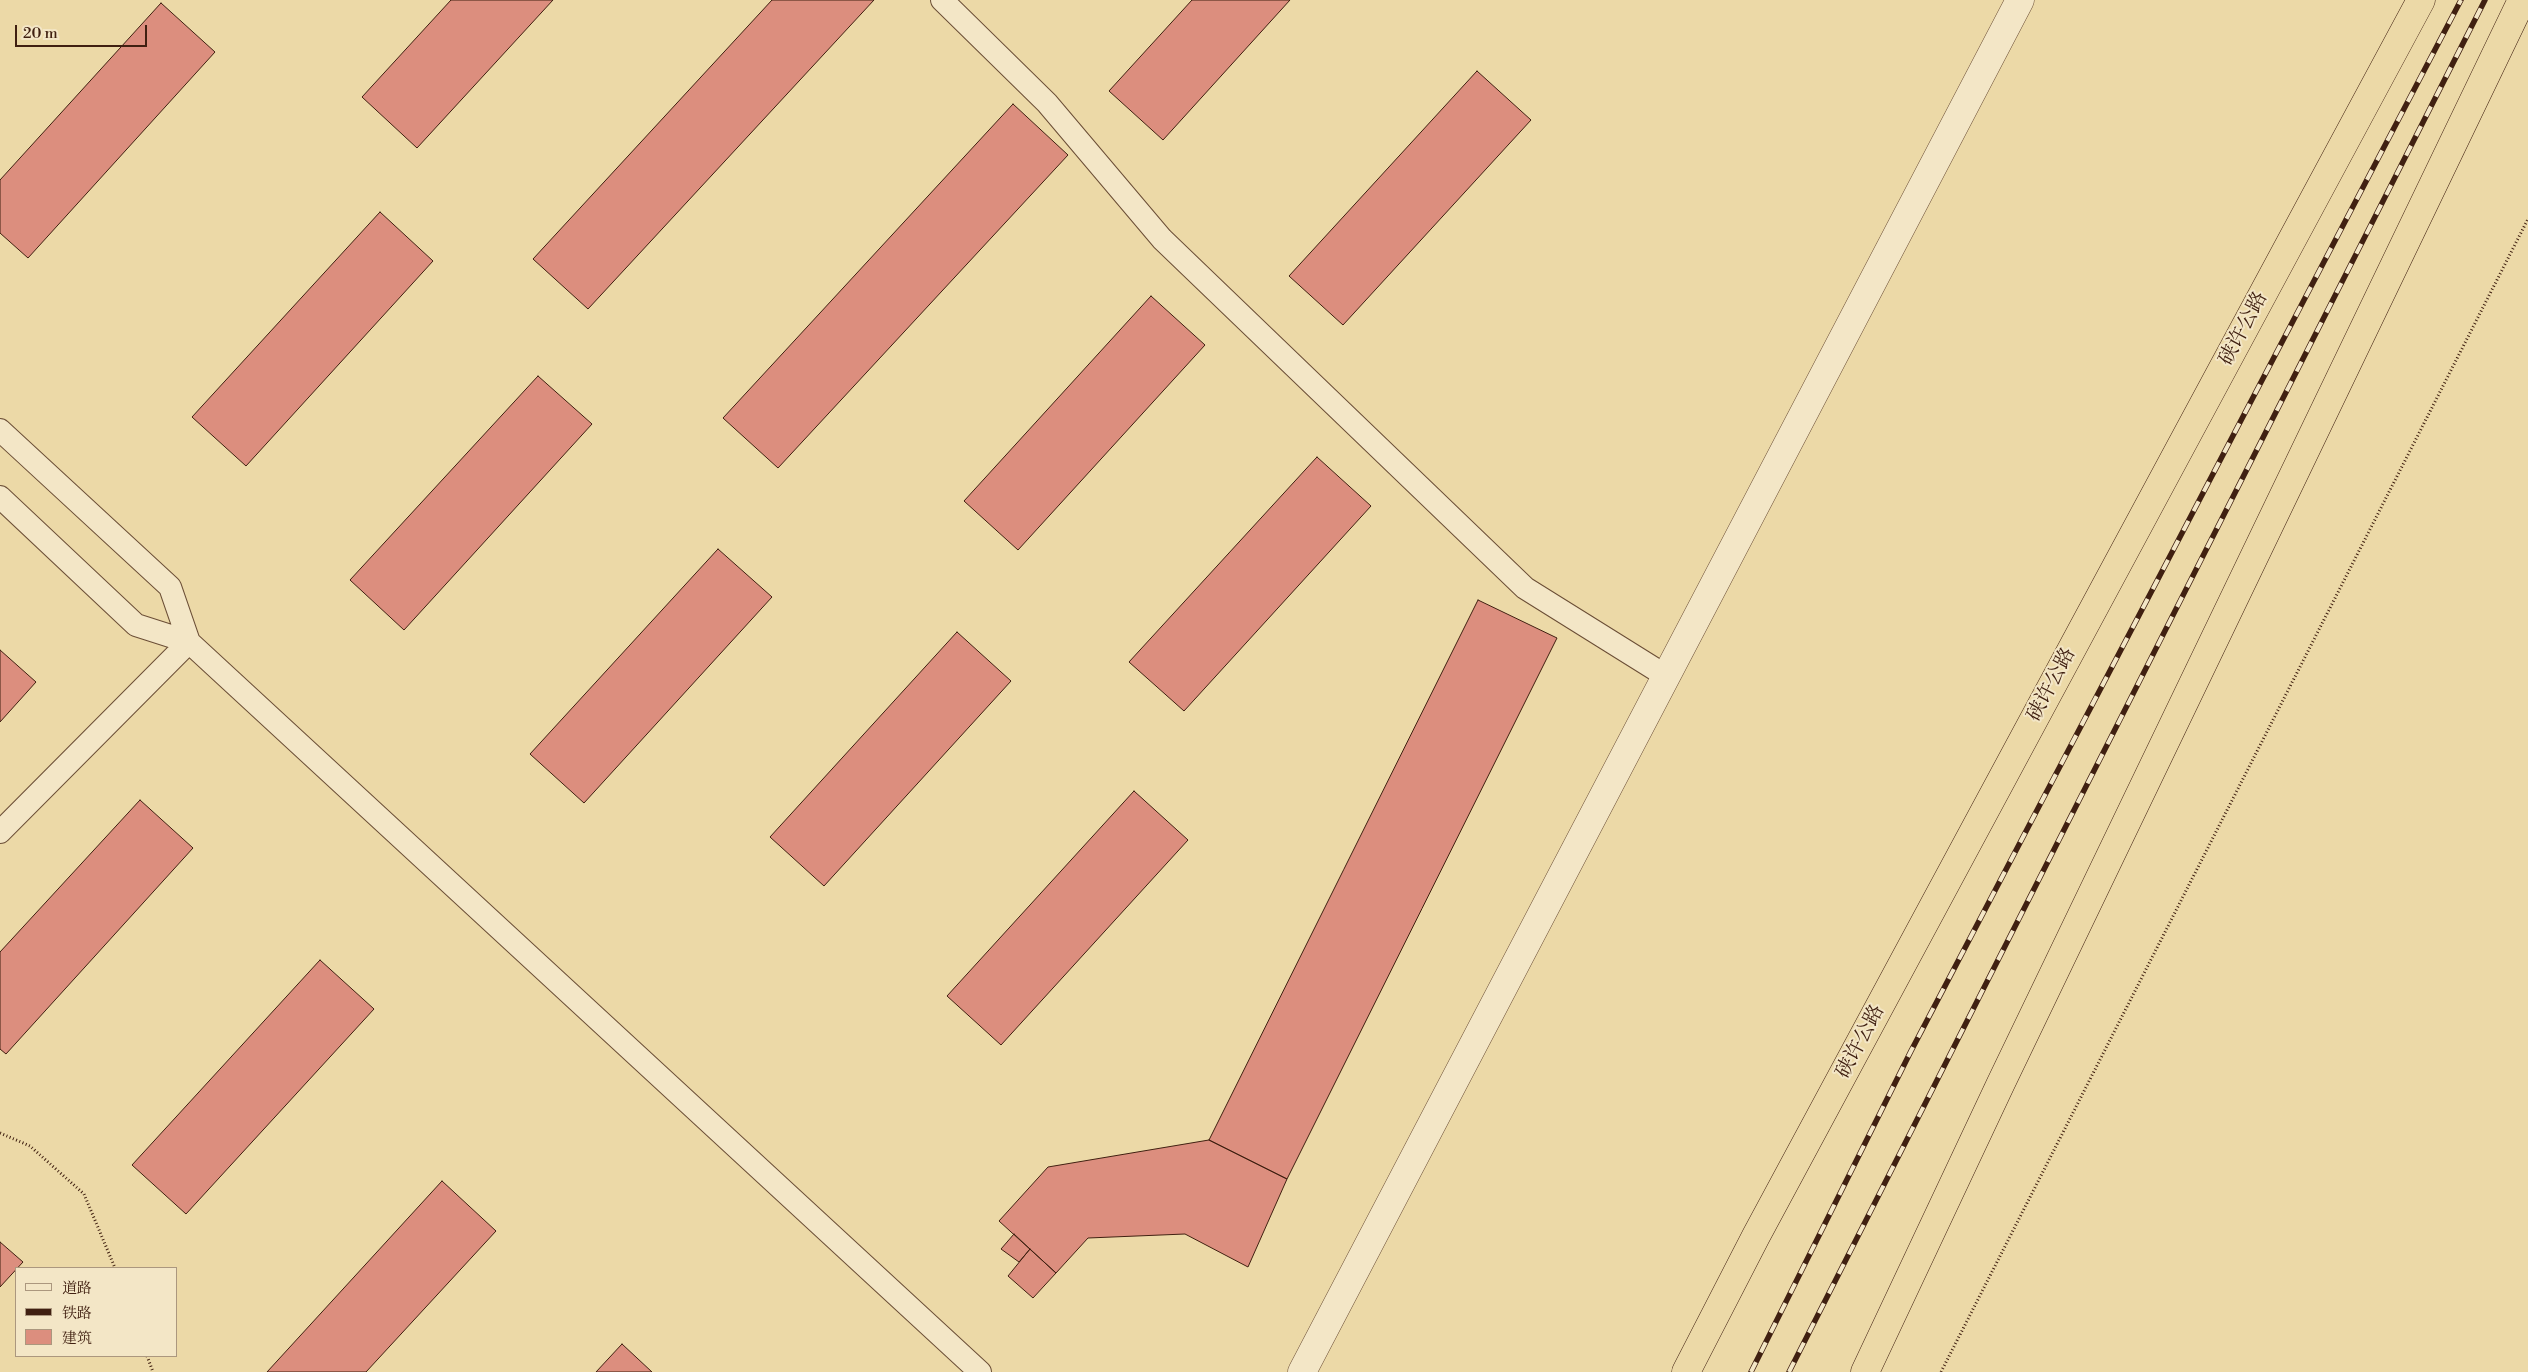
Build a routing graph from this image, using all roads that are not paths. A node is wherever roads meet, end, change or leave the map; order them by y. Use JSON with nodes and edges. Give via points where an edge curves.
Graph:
{"nodes":[{"id":1,"x":942,"y":0,"type":"edge"},
{"id":2,"x":2020,"y":0,"type":"edge"},
{"id":3,"x":2421,"y":0,"type":"edge"},
{"id":4,"x":2522,"y":0,"type":"edge"},
{"id":5,"x":0,"y":430,"type":"edge"},
{"id":6,"x":0,"y":497,"type":"edge"},
{"id":7,"x":189,"y":642,"type":"junction"},
{"id":8,"x":1666,"y":676,"type":"junction"},
{"id":9,"x":0,"y":832,"type":"edge"},
{"id":10,"x":980,"y":1372,"type":"edge"},
{"id":11,"x":1302,"y":1372,"type":"edge"},
{"id":12,"x":1686,"y":1372,"type":"edge"},
{"id":13,"x":1865,"y":1372,"type":"edge"}],
"edges":[{"from":1,"to":8,"type":"lane","via":[[1047,103],[1162,239],[1525,588]]},
{"from":2,"to":8,"type":"street"},
{"from":3,"to":12,"type":"highway","name":"硖许公路","via":[[1756,1236]]},
{"from":4,"to":13,"type":"highway"},
{"from":5,"to":7,"type":"lane","via":[[170,587]]},
{"from":6,"to":7,"type":"lane","via":[[136,625]]},
{"from":7,"to":9,"type":"lane"},
{"from":7,"to":10,"type":"lane"},
{"from":8,"to":11,"type":"street"}]}
